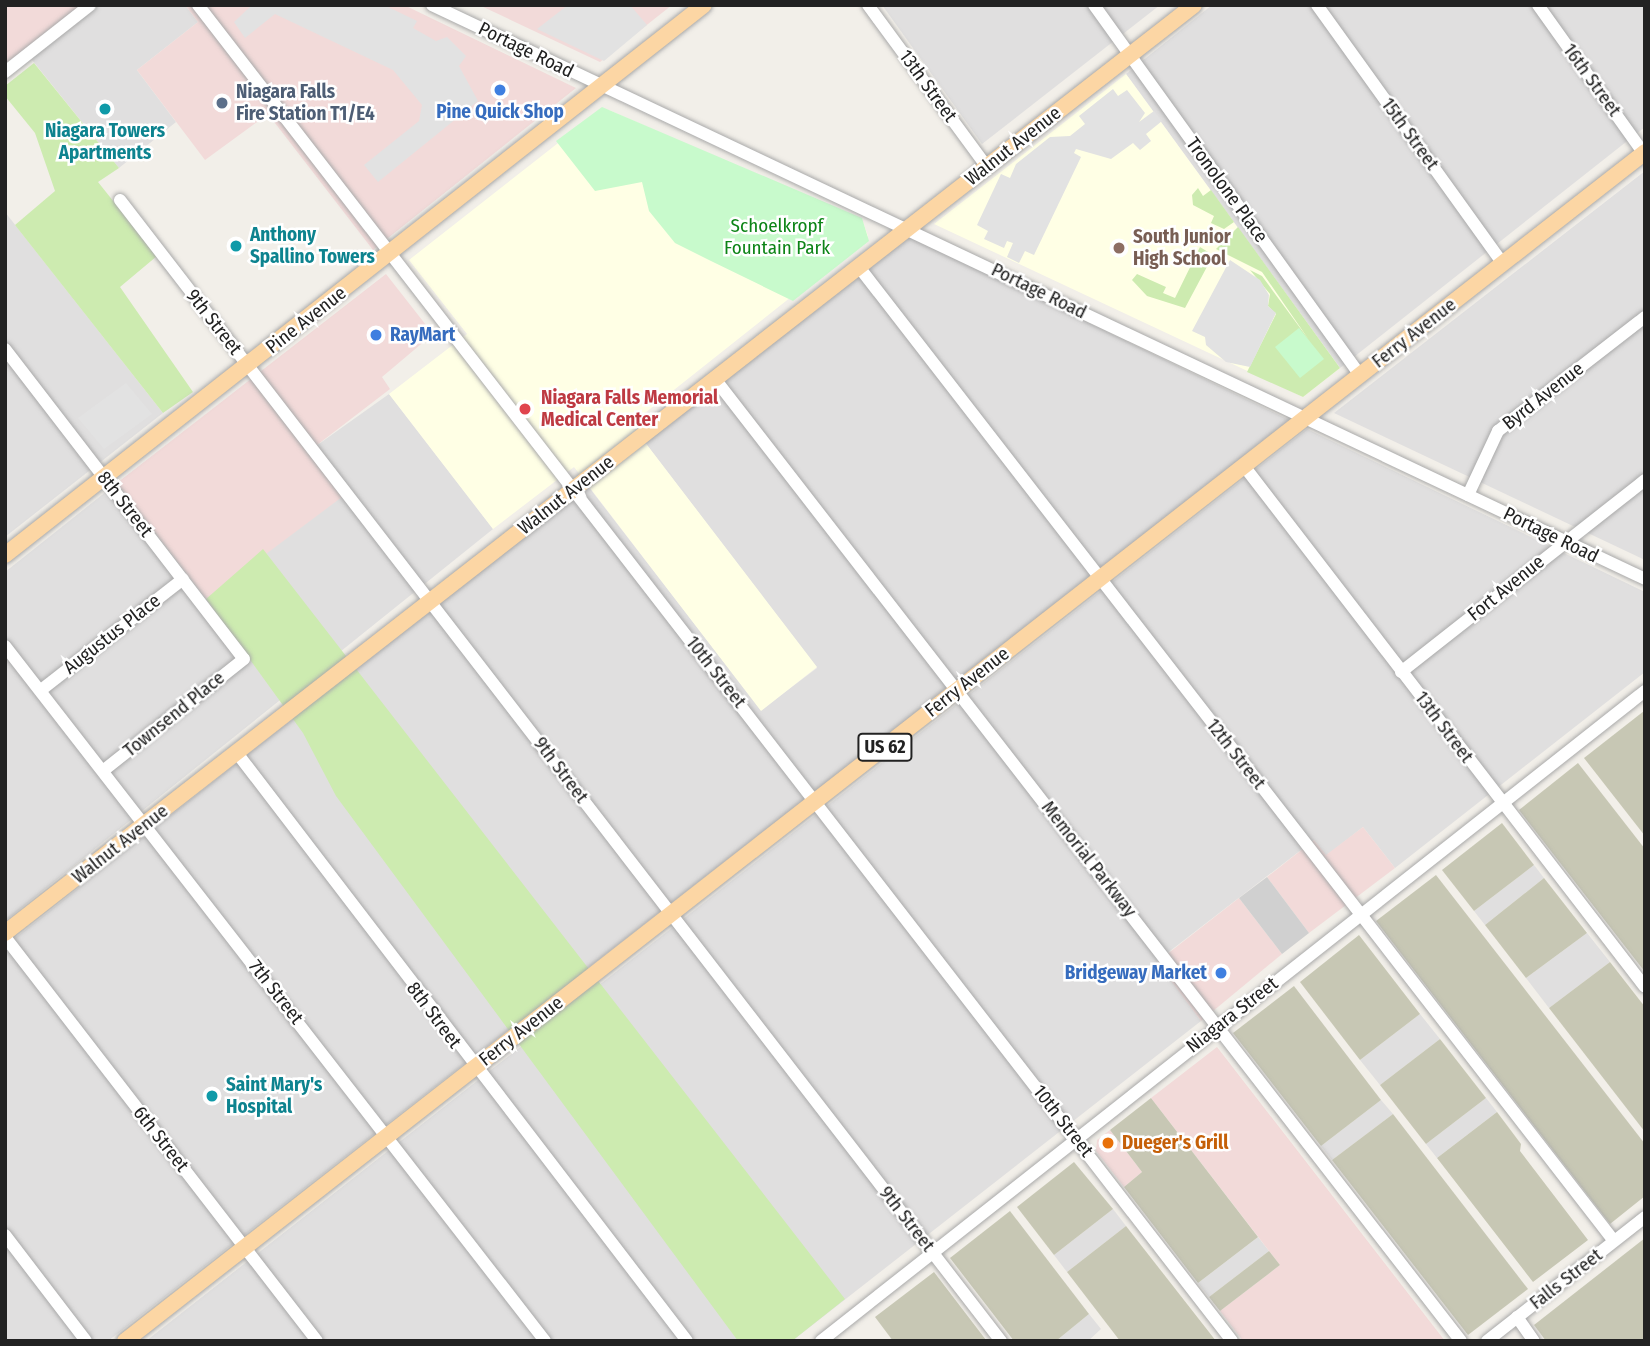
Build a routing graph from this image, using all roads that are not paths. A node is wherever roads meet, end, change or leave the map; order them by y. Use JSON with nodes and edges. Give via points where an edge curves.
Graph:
{"nodes":[{"id":1,"x":90,"y":5,"type":"edge"},
{"id":2,"x":198,"y":5,"type":"edge"},
{"id":3,"x":432,"y":5,"type":"edge"},
{"id":4,"x":704,"y":5,"type":"edge"},
{"id":5,"x":868,"y":5,"type":"edge"},
{"id":6,"x":1094,"y":5,"type":"edge"},
{"id":7,"x":1194,"y":5,"type":"edge"},
{"id":8,"x":1317,"y":5,"type":"edge"},
{"id":9,"x":1538,"y":5,"type":"edge"},
{"id":10,"x":1130,"y":55,"type":"junction"},
{"id":11,"x":5,"y":72,"type":"edge"},
{"id":12,"x":602,"y":87,"type":"junction"},
{"id":13,"x":1644,"y":153,"type":"edge"},
{"id":14,"x":987,"y":167,"type":"junction"},
{"id":15,"x":120,"y":200,"type":"dead end"},
{"id":16,"x":908,"y":228,"type":"junction"},
{"id":17,"x":389,"y":254,"type":"junction"},
{"id":18,"x":1503,"y":264,"type":"junction"},
{"id":19,"x":859,"y":267,"type":"junction"},
{"id":20,"x":1645,"y":317,"type":"edge"},
{"id":21,"x":5,"y":349,"type":"edge"},
{"id":22,"x":248,"y":365,"type":"junction"},
{"id":23,"x":1360,"y":375,"type":"junction"},
{"id":24,"x":715,"y":379,"type":"junction"},
{"id":25,"x":1304,"y":418,"type":"junction"},
{"id":26,"x":1244,"y":466,"type":"junction"},
{"id":27,"x":105,"y":478,"type":"junction"},
{"id":28,"x":1645,"y":480,"type":"edge"},
{"id":29,"x":574,"y":489,"type":"junction"},
{"id":30,"x":1468,"y":495,"type":"junction"},
{"id":31,"x":1565,"y":541,"type":"junction"},
{"id":32,"x":5,"y":555,"type":"edge"},
{"id":33,"x":1100,"y":578,"type":"junction"},
{"id":34,"x":183,"y":579,"type":"junction"},
{"id":35,"x":1645,"y":579,"type":"edge"},
{"id":36,"x":431,"y":601,"type":"junction"},
{"id":37,"x":5,"y":646,"type":"edge"},
{"id":38,"x":244,"y":659,"type":"joint"},
{"id":39,"x":1401,"y":672,"type":"junction"},
{"id":40,"x":41,"y":690,"type":"junction"},
{"id":41,"x":957,"y":690,"type":"junction"},
{"id":42,"x":1645,"y":691,"type":"edge"},
{"id":43,"x":237,"y":753,"type":"junction"},
{"id":44,"x":104,"y":770,"type":"junction"},
{"id":45,"x":816,"y":801,"type":"junction"},
{"id":46,"x":1502,"y":803,"type":"junction"},
{"id":47,"x":146,"y":823,"type":"junction"},
{"id":48,"x":671,"y":914,"type":"junction"},
{"id":49,"x":1360,"y":915,"type":"junction"},
{"id":50,"x":5,"y":935,"type":"edge"},
{"id":51,"x":1645,"y":987,"type":"edge"},
{"id":52,"x":1219,"y":1026,"type":"junction"},
{"id":53,"x":474,"y":1068,"type":"junction"},
{"id":54,"x":387,"y":1136,"type":"junction"},
{"id":55,"x":1076,"y":1138,"type":"junction"},
{"id":56,"x":1645,"y":1217,"type":"edge"},
{"id":57,"x":5,"y":1236,"type":"edge"},
{"id":58,"x":1614,"y":1241,"type":"junction"},
{"id":59,"x":244,"y":1247,"type":"junction"},
{"id":60,"x":932,"y":1251,"type":"junction"},
{"id":61,"x":1517,"y":1317,"type":"junction"},
{"id":62,"x":86,"y":1341,"type":"edge"},
{"id":63,"x":125,"y":1341,"type":"edge"},
{"id":64,"x":317,"y":1341,"type":"edge"},
{"id":65,"x":545,"y":1341,"type":"edge"},
{"id":66,"x":687,"y":1341,"type":"edge"},
{"id":67,"x":821,"y":1341,"type":"edge"},
{"id":68,"x":1002,"y":1341,"type":"edge"},
{"id":69,"x":1232,"y":1341,"type":"edge"},
{"id":70,"x":1461,"y":1341,"type":"edge"},
{"id":71,"x":1487,"y":1341,"type":"edge"},
{"id":72,"x":1534,"y":1341,"type":"edge"}],
"edges":[{"from":1,"to":11,"type":"street"},
{"from":2,"to":17,"type":"street","name":"10th Street"},
{"from":3,"to":12,"type":"street","name":"Portage Road"},
{"from":4,"to":12,"type":"main road","name":"Pine Avenue"},
{"from":5,"to":14,"type":"street","name":"13th Street"},
{"from":6,"to":10,"type":"street","name":"Tronolone Place"},
{"from":7,"to":10,"type":"main road","name":"Walnut Avenue"},
{"from":8,"to":18,"type":"street","name":"15th Street"},
{"from":9,"to":13,"type":"street","name":"16th Street"},
{"from":10,"to":14,"type":"main road","name":"Walnut Avenue"},
{"from":10,"to":23,"type":"street","name":"Tronolone Place"},
{"from":12,"to":16,"type":"street","name":"Portage Road"},
{"from":12,"to":17,"type":"main road","name":"Pine Avenue"},
{"from":13,"to":18,"type":"main road","name":"Ferry Avenue","number":"US 62"},
{"from":14,"to":16,"type":"main road","name":"Walnut Avenue"},
{"from":15,"to":22,"type":"street","name":"9th Street"},
{"from":16,"to":19,"type":"main road","name":"Walnut Avenue"},
{"from":16,"to":25,"type":"street","name":"Portage Road"},
{"from":17,"to":22,"type":"main road","name":"Pine Avenue"},
{"from":17,"to":29,"type":"street","name":"10th Street"},
{"from":18,"to":23,"type":"main road","name":"Ferry Avenue","number":"US 62"},
{"from":19,"to":24,"type":"main road","name":"Walnut Avenue"},
{"from":19,"to":33,"type":"street","name":"12th Street"},
{"from":20,"to":30,"type":"street","name":"Byrd Avenue","via":[[1497,431]]},
{"from":21,"to":27,"type":"street","name":"8th Street"},
{"from":22,"to":27,"type":"main road","name":"Pine Avenue"},
{"from":22,"to":36,"type":"street","name":"9th Street"},
{"from":23,"to":25,"type":"main road","name":"Ferry Avenue","number":"US 62"},
{"from":24,"to":29,"type":"main road","name":"Walnut Avenue"},
{"from":24,"to":41,"type":"street","name":"Memorial Parkway"},
{"from":25,"to":26,"type":"main road","name":"Ferry Avenue","number":"US 62"},
{"from":25,"to":30,"type":"street","name":"Portage Road"},
{"from":26,"to":33,"type":"main road","name":"Ferry Avenue","number":"US 62"},
{"from":26,"to":39,"type":"street","name":"13th Street"},
{"from":27,"to":32,"type":"main road","name":"Pine Avenue"},
{"from":27,"to":34,"type":"street","name":"8th Street"},
{"from":28,"to":31,"type":"street","name":"Fort Avenue"},
{"from":29,"to":36,"type":"main road","name":"Walnut Avenue"},
{"from":29,"to":45,"type":"street","name":"10th Street"},
{"from":30,"to":31,"type":"street","name":"Portage Road"},
{"from":31,"to":35,"type":"street","name":"Portage Road"},
{"from":31,"to":39,"type":"street","name":"Fort Avenue"},
{"from":33,"to":41,"type":"main road","name":"Ferry Avenue","number":"US 62"},
{"from":33,"to":49,"type":"street","name":"12th Street"},
{"from":34,"to":38,"type":"street","name":"8th Street"},
{"from":34,"to":40,"type":"street","name":"Augustus Place"},
{"from":36,"to":43,"type":"main road","name":"Walnut Avenue"},
{"from":36,"to":48,"type":"street","name":"9th Street"},
{"from":37,"to":40,"type":"street","name":"7th Street"},
{"from":38,"to":44,"type":"street","name":"Townsend Place"},
{"from":39,"to":46,"type":"street","name":"13th Street"},
{"from":40,"to":44,"type":"street","name":"7th Street"},
{"from":41,"to":45,"type":"main road","name":"Ferry Avenue","number":"US 62"},
{"from":41,"to":52,"type":"street","name":"Memorial Parkway"},
{"from":42,"to":46,"type":"street","name":"Niagara Street"},
{"from":43,"to":47,"type":"main road","name":"Walnut Avenue"},
{"from":43,"to":53,"type":"street","name":"8th Street"},
{"from":44,"to":47,"type":"street","name":"7th Street"},
{"from":45,"to":48,"type":"main road","name":"Ferry Avenue","number":"US 62"},
{"from":45,"to":55,"type":"street","name":"10th Street"},
{"from":46,"to":49,"type":"street","name":"Niagara Street"},
{"from":46,"to":51,"type":"street","name":"13th Street"},
{"from":47,"to":50,"type":"main road","name":"Walnut Avenue"},
{"from":47,"to":54,"type":"street","name":"7th Street"},
{"from":48,"to":53,"type":"main road","name":"Ferry Avenue","number":"US 62"},
{"from":48,"to":60,"type":"street","name":"9th Street"},
{"from":49,"to":52,"type":"street","name":"Niagara Street"},
{"from":49,"to":58,"type":"street","name":"12th Street"},
{"from":50,"to":59,"type":"street","name":"6th Street"},
{"from":52,"to":55,"type":"street","name":"Niagara Street"},
{"from":52,"to":70,"type":"street","name":"Memorial Parkway"},
{"from":53,"to":54,"type":"main road","name":"Ferry Avenue","number":"US 62"},
{"from":53,"to":66,"type":"street","name":"8th Street"},
{"from":54,"to":59,"type":"main road","name":"Ferry Avenue","number":"US 62"},
{"from":54,"to":65,"type":"street","name":"7th Street"},
{"from":55,"to":60,"type":"street","name":"Niagara Street"},
{"from":55,"to":69,"type":"street","name":"10th Street"},
{"from":56,"to":58,"type":"street","name":"Falls Street"},
{"from":57,"to":62,"type":"street"},
{"from":58,"to":61,"type":"street","name":"Falls Street"},
{"from":59,"to":63,"type":"main road","name":"Ferry Avenue","number":"US 62"},
{"from":59,"to":64,"type":"street","name":"6th Street"},
{"from":60,"to":67,"type":"street","name":"Niagara Street"},
{"from":60,"to":68,"type":"street","name":"9th Street"},
{"from":61,"to":71,"type":"street","name":"Falls Street"},
{"from":61,"to":72,"type":"street"}]}
